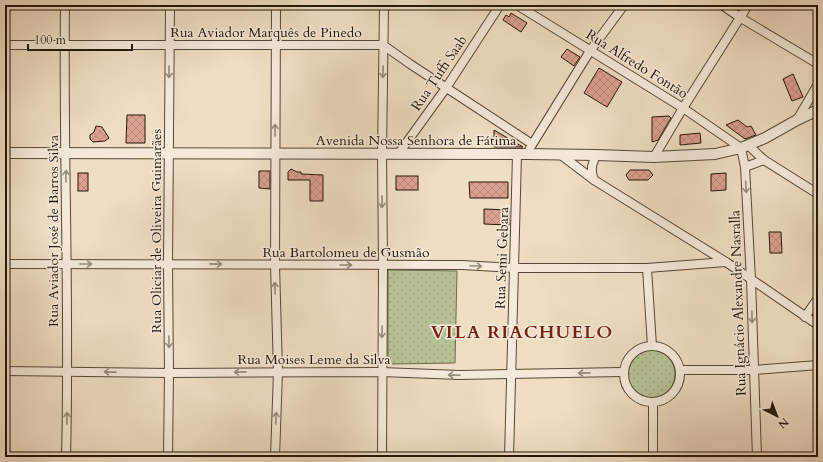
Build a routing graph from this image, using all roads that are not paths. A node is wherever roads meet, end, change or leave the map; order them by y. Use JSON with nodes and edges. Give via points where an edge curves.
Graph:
{"nodes":[{"id":1,"x":65,"y":5,"type":"edge"},
{"id":2,"x":170,"y":5,"type":"edge"},
{"id":3,"x":276,"y":5,"type":"edge"},
{"id":4,"x":384,"y":5,"type":"edge"},
{"id":5,"x":500,"y":5,"type":"edge"},
{"id":6,"x":517,"y":5,"type":"edge"},
{"id":7,"x":624,"y":5,"type":"edge"},
{"id":8,"x":722,"y":5,"type":"edge"},
{"id":9,"x":748,"y":5,"type":"edge"},
{"id":10,"x":741,"y":18,"type":"junction"},
{"id":11,"x":64,"y":44,"type":"junction"},
{"id":12,"x":5,"y":45,"type":"edge"},
{"id":13,"x":169,"y":45,"type":"junction"},
{"id":14,"x":276,"y":45,"type":"junction"},
{"id":15,"x":383,"y":45,"type":"junction"},
{"id":16,"x":590,"y":51,"type":"junction"},
{"id":17,"x":818,"y":64,"type":"edge"},
{"id":18,"x":818,"y":84,"type":"edge"},
{"id":19,"x":446,"y":88,"type":"junction"},
{"id":20,"x":683,"y":108,"type":"junction"},
{"id":21,"x":818,"y":110,"type":"edge"},
{"id":22,"x":797,"y":120,"type":"junction"},
{"id":23,"x":532,"y":144,"type":"junction"},
{"id":24,"x":745,"y":147,"type":"junction"},
{"id":25,"x":5,"y":153,"type":"edge"},
{"id":26,"x":170,"y":153,"type":"junction"},
{"id":27,"x":275,"y":153,"type":"junction"},
{"id":28,"x":66,"y":154,"type":"junction"},
{"id":29,"x":382,"y":154,"type":"junction"},
{"id":30,"x":399,"y":154,"type":"junction"},
{"id":31,"x":522,"y":154,"type":"junction"},
{"id":32,"x":561,"y":155,"type":"junction"},
{"id":33,"x":596,"y":155,"type":"junction"},
{"id":34,"x":654,"y":157,"type":"junction"},
{"id":35,"x":764,"y":160,"type":"junction"},
{"id":36,"x":745,"y":167,"type":"junction"},
{"id":37,"x":594,"y":180,"type":"junction"},
{"id":38,"x":818,"y":194,"type":"edge"},
{"id":39,"x":709,"y":251,"type":"junction"},
{"id":40,"x":726,"y":262,"type":"junction"},
{"id":41,"x":5,"y":264,"type":"edge"},
{"id":42,"x":65,"y":264,"type":"junction"},
{"id":43,"x":168,"y":264,"type":"junction"},
{"id":44,"x":275,"y":265,"type":"junction"},
{"id":45,"x":383,"y":265,"type":"junction"},
{"id":46,"x":687,"y":265,"type":"junction"},
{"id":47,"x":515,"y":268,"type":"junction"},
{"id":48,"x":647,"y":268,"type":"junction"},
{"id":49,"x":751,"y":280,"type":"junction"},
{"id":50,"x":818,"y":298,"type":"edge"},
{"id":51,"x":805,"y":317,"type":"junction"},
{"id":52,"x":818,"y":325,"type":"edge"},
{"id":53,"x":652,"y":346,"type":"junction"},
{"id":54,"x":818,"y":365,"type":"edge"},
{"id":55,"x":680,"y":370,"type":"junction"},
{"id":56,"x":754,"y":370,"type":"junction"},
{"id":57,"x":5,"y":371,"type":"edge"},
{"id":58,"x":68,"y":371,"type":"junction"},
{"id":59,"x":278,"y":372,"type":"junction"},
{"id":60,"x":382,"y":372,"type":"junction"},
{"id":61,"x":623,"y":372,"type":"junction"},
{"id":62,"x":169,"y":373,"type":"junction"},
{"id":63,"x":511,"y":374,"type":"junction"},
{"id":64,"x":653,"y":402,"type":"junction"},
{"id":65,"x":66,"y":457,"type":"edge"},
{"id":66,"x":168,"y":457,"type":"edge"},
{"id":67,"x":275,"y":457,"type":"edge"},
{"id":68,"x":382,"y":457,"type":"edge"},
{"id":69,"x":509,"y":457,"type":"edge"},
{"id":70,"x":652,"y":457,"type":"edge"},
{"id":71,"x":757,"y":457,"type":"edge"}],
"edges":[{"from":1,"to":11,"type":"street","name":"Rua Aviador José de Barros Silva"},
{"from":2,"to":13,"type":"street","name":"Rua Oliciar de Oliveira Guimarães"},
{"from":3,"to":14,"type":"street"},
{"from":4,"to":15,"type":"street"},
{"from":5,"to":19,"type":"street","name":"Rua Tuffi Saab"},
{"from":6,"to":16,"type":"street","name":"Rua Alfredo Fontão"},
{"from":7,"to":16,"type":"street"},
{"from":8,"to":10,"type":"street"},
{"from":9,"to":10,"type":"street"},
{"from":10,"to":17,"type":"street"},
{"from":10,"to":20,"type":"street"},
{"from":11,"to":12,"type":"street","name":"Rua Aviador Marquês de Pinedo"},
{"from":11,"to":13,"type":"street","name":"Rua Aviador Marquês de Pinedo"},
{"from":11,"to":28,"type":"street","name":"Rua Aviador José de Barros Silva"},
{"from":13,"to":14,"type":"street","name":"Rua Aviador Marquês de Pinedo"},
{"from":13,"to":26,"type":"street","name":"Rua Oliciar de Oliveira Guimarães","one_way":true},
{"from":14,"to":15,"type":"street","name":"Rua Aviador Marquês de Pinedo"},
{"from":27,"to":14,"type":"street","one_way":true},
{"from":15,"to":19,"type":"street"},
{"from":15,"to":29,"type":"street","one_way":true},
{"from":16,"to":20,"type":"street","name":"Rua Alfredo Fontão"},
{"from":16,"to":23,"type":"street"},
{"from":18,"to":22,"type":"street"},
{"from":19,"to":23,"type":"street"},
{"from":19,"to":30,"type":"street","name":"Rua Tuffi Saab"},
{"from":20,"to":24,"type":"street","name":"Rua Alfredo Fontão"},
{"from":20,"to":34,"type":"street"},
{"from":21,"to":22,"type":"street","name":"Avenida Nossa Senhora de Fátima"},
{"from":22,"to":24,"type":"street","name":"Avenida Nossa Senhora de Fátima"},
{"from":23,"to":31,"type":"street"},
{"from":24,"to":34,"type":"street","name":"Avenida Nossa Senhora de Fátima","via":[[716,154]]},
{"from":24,"to":35,"type":"street","name":"Rua Alfredo Fontão"},
{"from":24,"to":36,"type":"street","name":"Rua Ignácio Alexandre Nasralla"},
{"from":25,"to":28,"type":"street","name":"Avenida Nossa Senhora de Fátima"},
{"from":26,"to":27,"type":"street","name":"Avenida Nossa Senhora de Fátima"},
{"from":26,"to":28,"type":"street","name":"Avenida Nossa Senhora de Fátima"},
{"from":26,"to":43,"type":"street","name":"Rua Oliciar de Oliveira Guimarães"},
{"from":27,"to":29,"type":"street","name":"Avenida Nossa Senhora de Fátima"},
{"from":27,"to":44,"type":"street"},
{"from":42,"to":28,"type":"street","name":"Rua Aviador José de Barros Silva","one_way":true},
{"from":29,"to":30,"type":"street","name":"Avenida Nossa Senhora de Fátima"},
{"from":29,"to":45,"type":"street","one_way":true},
{"from":30,"to":31,"type":"street","name":"Avenida Nossa Senhora de Fátima"},
{"from":31,"to":32,"type":"street","name":"Avenida Nossa Senhora de Fátima"},
{"from":31,"to":47,"type":"street","name":"Rua Semi Gebara"},
{"from":32,"to":33,"type":"street","name":"Avenida Nossa Senhora de Fátima"},
{"from":32,"to":37,"type":"street"},
{"from":33,"to":34,"type":"street","name":"Avenida Nossa Senhora de Fátima"},
{"from":33,"to":37,"type":"street","via":[[591,172]]},
{"from":35,"to":36,"type":"street"},
{"from":35,"to":38,"type":"street","name":"Rua Alfredo Fontão"},
{"from":36,"to":49,"type":"street","name":"Rua Ignácio Alexandre Nasralla","one_way":true},
{"from":37,"to":39,"type":"street"},
{"from":39,"to":40,"type":"street"},
{"from":39,"to":46,"type":"street","name":"Rua Bartolomeu de Gusmão","via":[[702,259]]},
{"from":40,"to":46,"type":"street","name":"Rua Bartolomeu de Gusmão"},
{"from":40,"to":49,"type":"street"},
{"from":41,"to":42,"type":"street","name":"Rua Bartolomeu de Gusmão"},
{"from":42,"to":43,"type":"street","name":"Rua Bartolomeu de Gusmão","one_way":true},
{"from":42,"to":58,"type":"street","name":"Rua Aviador José de Barros Silva"},
{"from":43,"to":44,"type":"street","name":"Rua Bartolomeu de Gusmão","one_way":true},
{"from":43,"to":62,"type":"street","name":"Rua Oliciar de Oliveira Guimarães","one_way":true},
{"from":44,"to":45,"type":"street","name":"Rua Bartolomeu de Gusmão","one_way":true},
{"from":59,"to":44,"type":"street","one_way":true},
{"from":45,"to":47,"type":"street","name":"Rua Bartolomeu de Gusmão","one_way":true},
{"from":45,"to":60,"type":"street","one_way":true},
{"from":46,"to":48,"type":"street","name":"Rua Bartolomeu de Gusmão"},
{"from":47,"to":48,"type":"street","name":"Rua Bartolomeu de Gusmão"},
{"from":47,"to":63,"type":"street","name":"Rua Semi Gebara"},
{"from":48,"to":53,"type":"street"},
{"from":49,"to":51,"type":"street"},
{"from":49,"to":56,"type":"street","name":"Rua Ignácio Alexandre Nasralla","one_way":true},
{"from":50,"to":51,"type":"street"},
{"from":51,"to":52,"type":"street"},
{"from":53,"to":55,"type":"street","via":[[668,351],[676,359]]},
{"from":53,"to":61,"type":"street","via":[[640,348],[630,356]]},
{"from":54,"to":56,"type":"street"},
{"from":55,"to":56,"type":"street"},
{"from":55,"to":64,"type":"street","via":[[679,382],[673,392],[664,400]]},
{"from":56,"to":71,"type":"street","name":"Rua Ignácio Alexandre Nasralla"},
{"from":57,"to":58,"type":"street","name":"Rua Moises Leme da Silva"},
{"from":62,"to":58,"type":"street","name":"Rua Moises Leme da Silva","one_way":true},
{"from":65,"to":58,"type":"street","name":"Rua Aviador José de Barros Silva","one_way":true},
{"from":59,"to":60,"type":"street","name":"Rua Moises Leme da Silva"},
{"from":59,"to":62,"type":"street","name":"Rua Moises Leme da Silva","one_way":true},
{"from":67,"to":59,"type":"street","one_way":true},
{"from":63,"to":60,"type":"street","name":"Rua Moises Leme da Silva","one_way":true},
{"from":60,"to":68,"type":"street"},
{"from":61,"to":63,"type":"street","name":"Rua Moises Leme da Silva","one_way":true},
{"from":61,"to":64,"type":"street","via":[[625,384],[631,394],[641,400]]},
{"from":62,"to":66,"type":"street","name":"Rua Oliciar de Oliveira Guimarães"},
{"from":63,"to":69,"type":"street","name":"Rua Semi Gebara"},
{"from":64,"to":70,"type":"street"}]}
